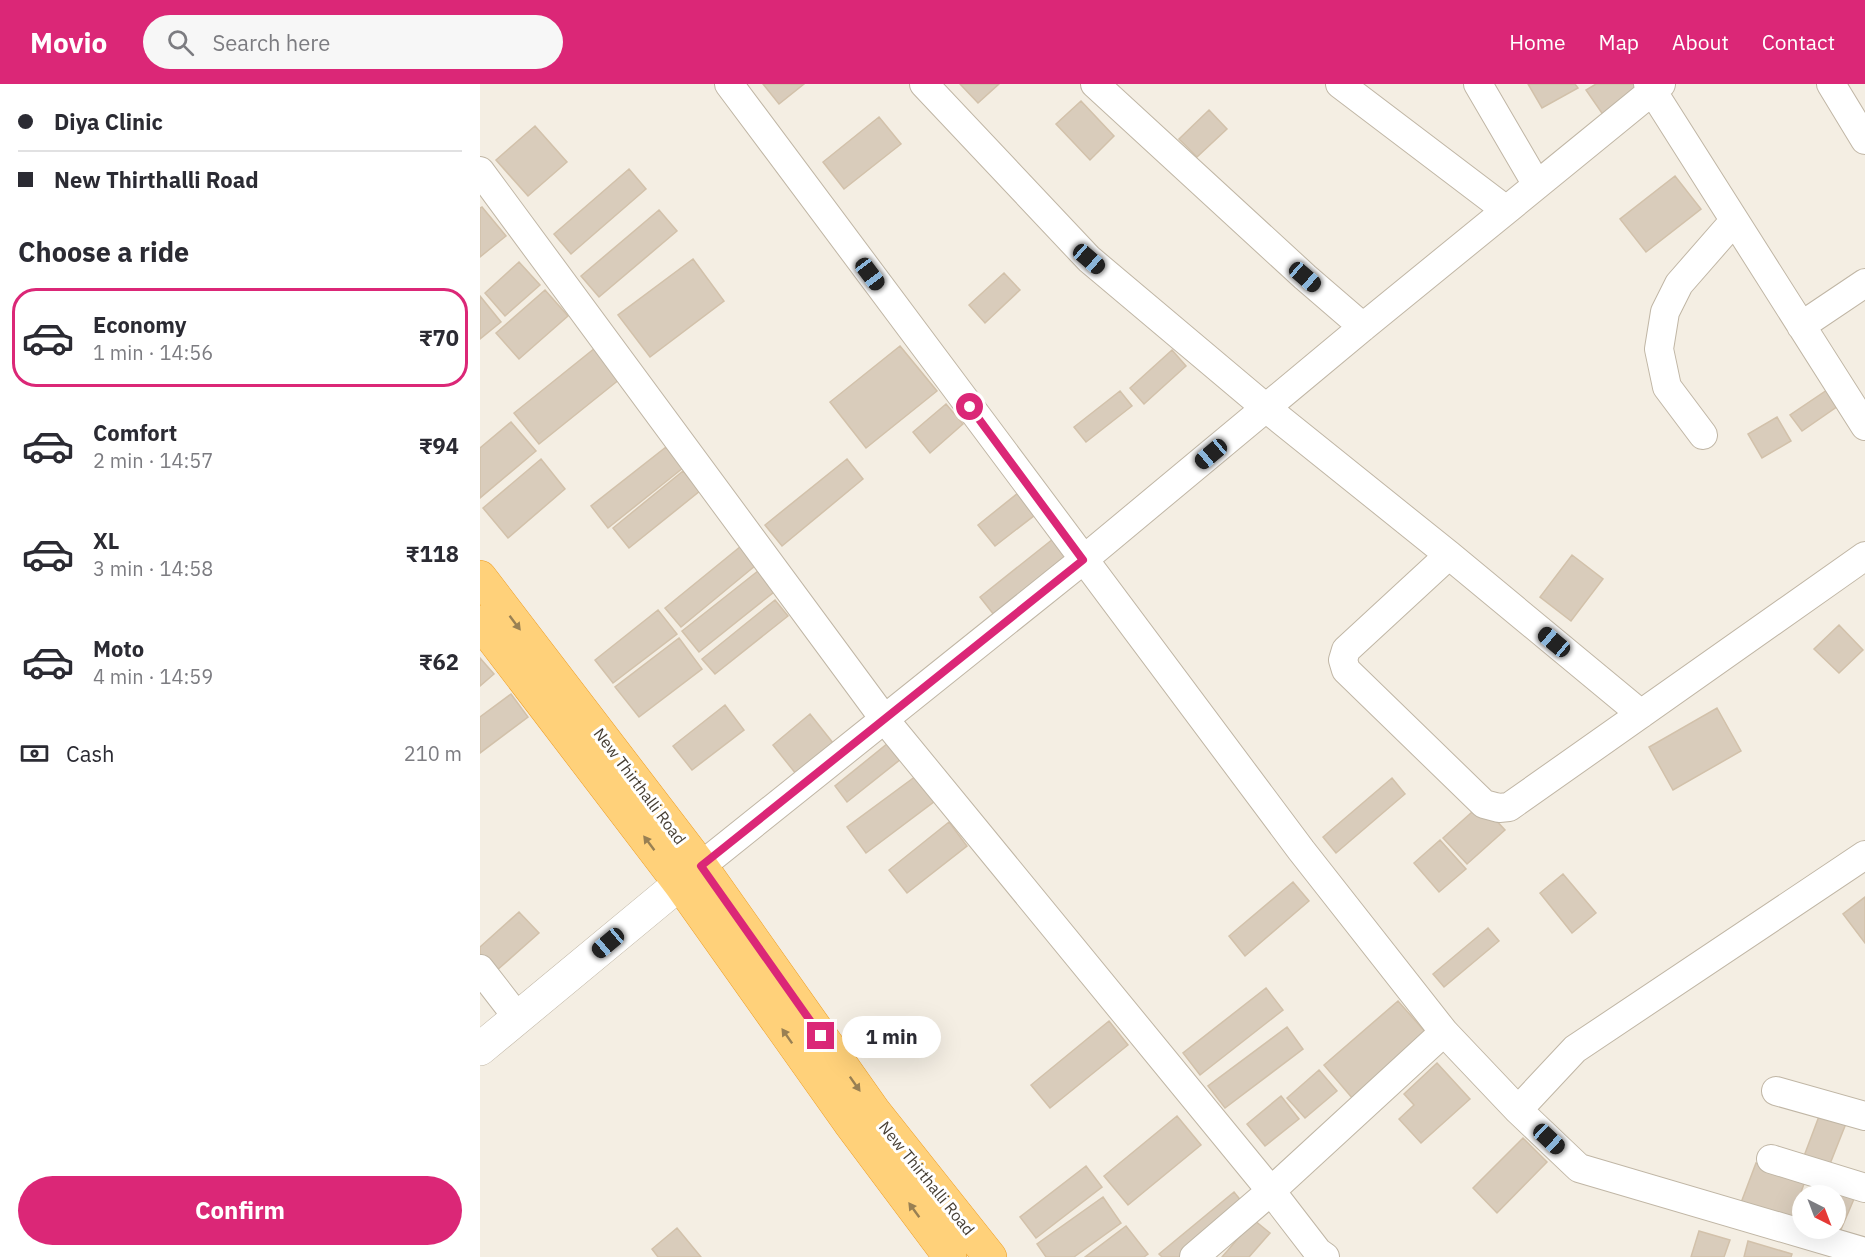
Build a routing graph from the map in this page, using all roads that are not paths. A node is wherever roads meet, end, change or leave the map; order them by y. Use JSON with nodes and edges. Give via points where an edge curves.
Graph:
{"nodes":[{"id":1,"x":729,"y":84,"type":"edge"},
{"id":2,"x":924,"y":84,"type":"edge"},
{"id":3,"x":1095,"y":84,"type":"edge"},
{"id":4,"x":1340,"y":84,"type":"edge"},
{"id":5,"x":1478,"y":84,"type":"edge"},
{"id":6,"x":1831,"y":84,"type":"edge"},
{"id":7,"x":1653,"y":86,"type":"edge"},
{"id":8,"x":1865,"y":140,"type":"edge"},
{"id":9,"x":480,"y":171,"type":"edge"},
{"id":10,"x":1537,"y":185,"type":"junction"},
{"id":11,"x":1506,"y":210,"type":"junction"},
{"id":12,"x":1734,"y":221,"type":"junction"},
{"id":13,"x":1865,"y":283,"type":"edge"},
{"id":14,"x":1801,"y":326,"type":"junction"},
{"id":15,"x":1363,"y":327,"type":"junction"},
{"id":16,"x":1266,"y":408,"type":"junction"},
{"id":17,"x":1865,"y":426,"type":"edge"},
{"id":18,"x":1702,"y":435,"type":"dead end"},
{"id":19,"x":1449,"y":555,"type":"junction"},
{"id":20,"x":1865,"y":556,"type":"edge"},
{"id":21,"x":1083,"y":560,"type":"junction"},
{"id":22,"x":480,"y":577,"type":"edge"},
{"id":23,"x":480,"y":622,"type":"edge"},
{"id":24,"x":1641,"y":714,"type":"junction"},
{"id":25,"x":885,"y":720,"type":"junction"},
{"id":26,"x":1865,"y":855,"type":"edge"},
{"id":27,"x":691,"y":875,"type":"junction"},
{"id":28,"x":480,"y":969,"type":"edge"},
{"id":29,"x":518,"y":1018,"type":"junction"},
{"id":30,"x":1444,"y":1032,"type":"junction"},
{"id":31,"x":480,"y":1049,"type":"edge"},
{"id":32,"x":1776,"y":1091,"type":"dead end"},
{"id":33,"x":1518,"y":1110,"type":"junction"},
{"id":34,"x":1865,"y":1116,"type":"edge"},
{"id":35,"x":1771,"y":1160,"type":"dead end"},
{"id":36,"x":1865,"y":1188,"type":"edge"},
{"id":37,"x":1271,"y":1191,"type":"junction"},
{"id":38,"x":1865,"y":1252,"type":"edge"},
{"id":39,"x":950,"y":1257,"type":"edge"},
{"id":40,"x":990,"y":1257,"type":"edge"},
{"id":41,"x":1194,"y":1257,"type":"edge"},
{"id":42,"x":1325,"y":1257,"type":"edge"}],
"edges":[{"from":1,"to":21,"type":"street"},
{"from":2,"to":16,"type":"street","via":[[1089,259]]},
{"from":3,"to":15,"type":"street"},
{"from":4,"to":11,"type":"street"},
{"from":5,"to":10,"type":"street"},
{"from":6,"to":8,"type":"street"},
{"from":7,"to":10,"type":"street"},
{"from":7,"to":12,"type":"street"},
{"from":9,"to":25,"type":"street"},
{"from":10,"to":11,"type":"street"},
{"from":11,"to":15,"type":"street"},
{"from":12,"to":14,"type":"street"},
{"from":12,"to":18,"type":"street","via":[[1678,284],[1665,312],[1659,349],[1667,387]]},
{"from":13,"to":14,"type":"street"},
{"from":14,"to":17,"type":"street"},
{"from":15,"to":16,"type":"street"},
{"from":16,"to":19,"type":"street"},
{"from":16,"to":21,"type":"street"},
{"from":19,"to":24,"type":"street"},
{"from":19,"to":24,"type":"street","via":[[1346,650],[1343,660],[1346,670],[1484,804],[1509,807]]},
{"from":20,"to":24,"type":"street"},
{"from":21,"to":25,"type":"street"},
{"from":21,"to":30,"type":"street","via":[[1301,850]]},
{"from":22,"to":27,"type":"highway","name":"New Thirthalli Road","one_way":true},
{"from":27,"to":23,"type":"highway","one_way":true},
{"from":25,"to":27,"type":"street"},
{"from":25,"to":37,"type":"street"},
{"from":26,"to":33,"type":"street","via":[[1575,1049]]},
{"from":27,"to":29,"type":"street"},
{"from":39,"to":27,"type":"highway","one_way":true,"via":[[849,1122]]},
{"from":27,"to":40,"type":"highway","name":"New Thirthalli Road","one_way":true},
{"from":28,"to":29,"type":"street"},
{"from":29,"to":31,"type":"street"},
{"from":30,"to":33,"type":"street"},
{"from":30,"to":37,"type":"street"},
{"from":32,"to":34,"type":"street"},
{"from":33,"to":38,"type":"street","via":[[1579,1168]]},
{"from":35,"to":36,"type":"street"},
{"from":37,"to":41,"type":"street"},
{"from":37,"to":42,"type":"street"}]}
